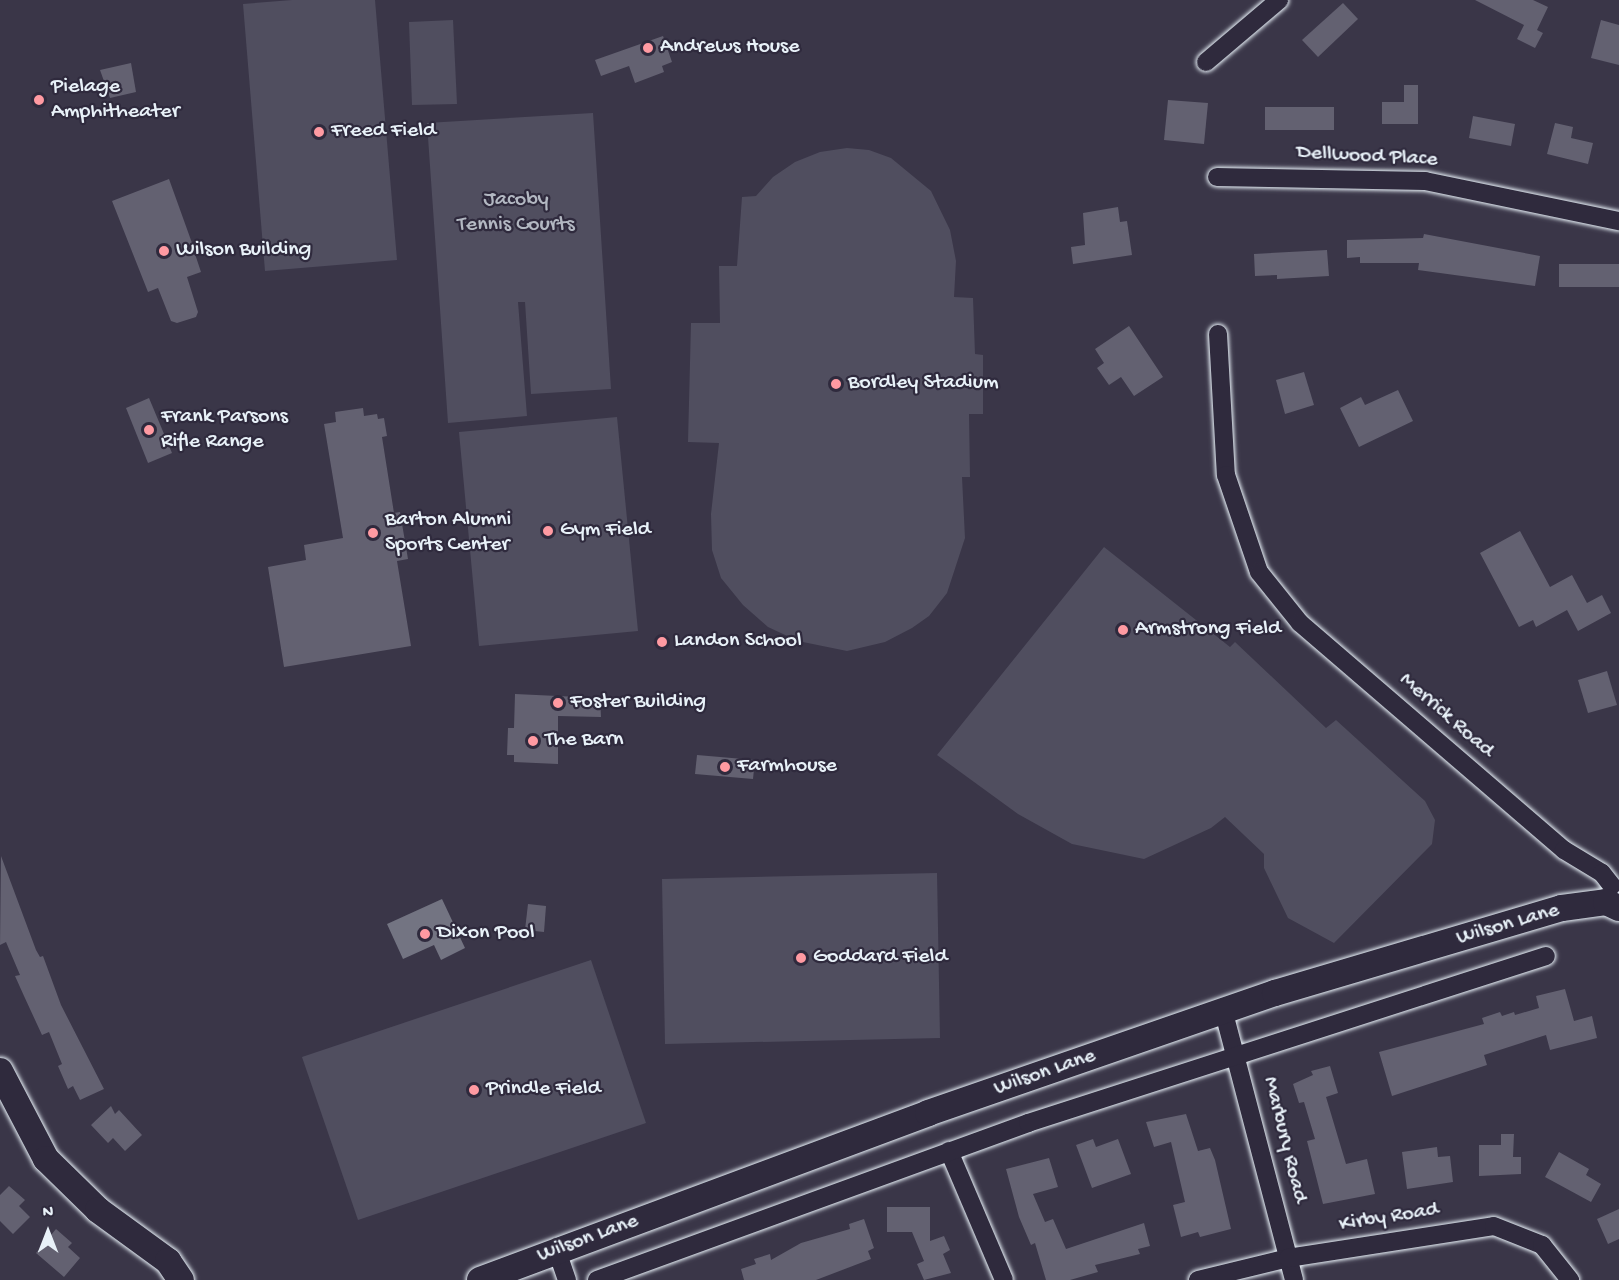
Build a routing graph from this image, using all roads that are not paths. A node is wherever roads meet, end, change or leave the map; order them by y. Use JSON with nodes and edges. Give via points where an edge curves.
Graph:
{"nodes":[{"id":1,"x":1279,"y":0,"type":"edge"},
{"id":2,"x":1206,"y":62,"type":"dead end"},
{"id":3,"x":1216,"y":177,"type":"dead end"},
{"id":4,"x":1619,"y":221,"type":"edge"},
{"id":5,"x":1218,"y":334,"type":"dead end"},
{"id":6,"x":1614,"y":895,"type":"edge"},
{"id":7,"x":1546,"y":956,"type":"dead end"},
{"id":8,"x":1224,"y":1013,"type":"junction"},
{"id":9,"x":1238,"y":1056,"type":"junction"},
{"id":10,"x":0,"y":1071,"type":"edge"},
{"id":11,"x":949,"y":1151,"type":"junction"},
{"id":12,"x":557,"y":1251,"type":"junction"},
{"id":13,"x":1288,"y":1258,"type":"junction"},
{"id":14,"x":181,"y":1280,"type":"edge"},
{"id":15,"x":480,"y":1280,"type":"edge"},
{"id":16,"x":567,"y":1280,"type":"edge"},
{"id":17,"x":597,"y":1280,"type":"edge"},
{"id":18,"x":1004,"y":1280,"type":"edge"},
{"id":19,"x":1198,"y":1280,"type":"edge"},
{"id":20,"x":1294,"y":1280,"type":"edge"},
{"id":21,"x":1569,"y":1280,"type":"edge"}],
"edges":[{"from":1,"to":2,"type":"street"},
{"from":3,"to":4,"type":"street","name":"Dellwood Place","via":[[1425,181]]},
{"from":5,"to":6,"type":"street","name":"Merrick Road","via":[[1226,475],[1259,572],[1300,623],[1564,850],[1602,873]]},
{"from":6,"to":8,"type":"main road","name":"Wilson Lane","via":[[1275,993]]},
{"from":7,"to":9,"type":"street","name":"Wilson Lane"},
{"from":8,"to":9,"type":"street","name":"Marbury Road"},
{"from":8,"to":12,"type":"main road","name":"Wilson Lane","via":[[928,1113]]},
{"from":9,"to":11,"type":"street","name":"Wilson Lane"},
{"from":9,"to":13,"type":"street","name":"Marbury Road"},
{"from":10,"to":14,"type":"main road","via":[[46,1159],[98,1209],[168,1262]]},
{"from":11,"to":17,"type":"street","name":"Wilson Lane"},
{"from":11,"to":18,"type":"street"},
{"from":12,"to":15,"type":"main road","name":"Wilson Lane"},
{"from":12,"to":16,"type":"street"},
{"from":13,"to":19,"type":"street","name":"Kirby Road"},
{"from":13,"to":20,"type":"street","name":"Marbury Road"},
{"from":13,"to":21,"type":"street","name":"Kirby Road","via":[[1494,1226],[1542,1245]]}]}
